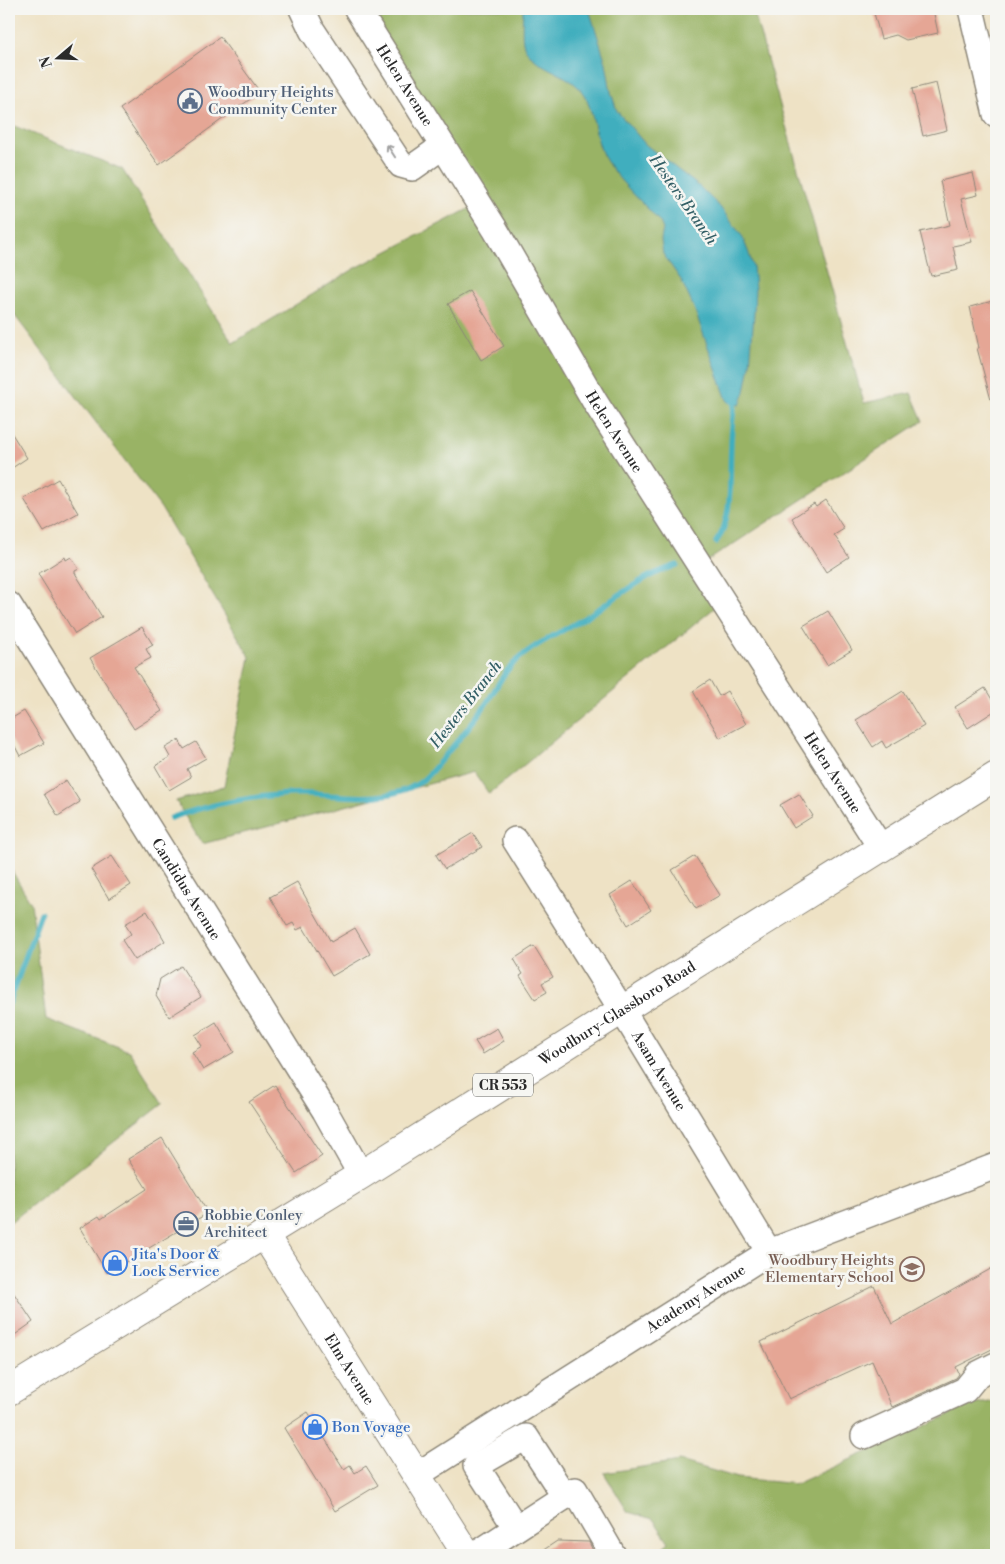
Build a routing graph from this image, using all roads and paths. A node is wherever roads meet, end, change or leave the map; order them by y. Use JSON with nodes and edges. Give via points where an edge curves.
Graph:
{"nodes":[{"id":1,"x":302,"y":9,"type":"edge"},
{"id":2,"x":357,"y":9,"type":"edge"},
{"id":3,"x":971,"y":9,"type":"edge"},
{"id":4,"x":996,"y":114,"type":"edge"},
{"id":5,"x":443,"y":146,"type":"junction"},
{"id":6,"x":9,"y":605,"type":"edge"},
{"id":7,"x":996,"y":776,"type":"edge"},
{"id":8,"x":515,"y":840,"type":"dead end"},
{"id":9,"x":881,"y":848,"type":"junction"},
{"id":10,"x":622,"y":1010,"type":"junction"},
{"id":11,"x":996,"y":1166,"type":"edge"},
{"id":12,"x":361,"y":1175,"type":"junction"},
{"id":13,"x":264,"y":1234,"type":"junction"},
{"id":14,"x":769,"y":1252,"type":"junction"},
{"id":15,"x":996,"y":1366,"type":"edge"},
{"id":16,"x":9,"y":1390,"type":"edge"},
{"id":17,"x":864,"y":1436,"type":"dead end"},
{"id":18,"x":417,"y":1475,"type":"junction"},
{"id":19,"x":565,"y":1497,"type":"junction"},
{"id":20,"x":516,"y":1528,"type":"junction"},
{"id":21,"x":467,"y":1555,"type":"edge"},
{"id":22,"x":475,"y":1555,"type":"edge"},
{"id":23,"x":614,"y":1555,"type":"edge"}],
"edges":[{"from":5,"to":1,"type":"street","one_way":true,"via":[[412,168],[401,165],[312,30]]},
{"from":2,"to":5,"type":"street","name":"Helen Avenue"},
{"from":3,"to":4,"type":"street"},
{"from":5,"to":9,"type":"street","name":"Helen Avenue","via":[[595,402]]},
{"from":6,"to":12,"type":"street","name":"Candidus Avenue","via":[[325,1111]]},
{"from":7,"to":9,"type":"main road","name":"Woodbury-Glassboro Road","number":"CR 553"},
{"from":8,"to":10,"type":"street","name":"Asam Avenue"},
{"from":9,"to":10,"type":"main road","name":"Woodbury-Glassboro Road","number":"CR 553"},
{"from":10,"to":12,"type":"main road","name":"Woodbury-Glassboro Road","number":"CR 553"},
{"from":10,"to":14,"type":"street","name":"Asam Avenue"},
{"from":11,"to":14,"type":"street","name":"Academy Avenue"},
{"from":12,"to":13,"type":"main road","name":"Woodbury-Glassboro Road","number":"CR 553"},
{"from":13,"to":16,"type":"main road","name":"Woodbury-Glassboro Road","number":"CR 553"},
{"from":13,"to":18,"type":"main road","name":"Elm Avenue"},
{"from":14,"to":18,"type":"street","name":"Academy Avenue"},
{"from":15,"to":17,"type":"street","via":[[978,1374],[966,1390]]},
{"from":18,"to":21,"type":"main road","name":"Elm Avenue"},
{"from":19,"to":20,"type":"street"},
{"from":19,"to":20,"type":"street","via":[[526,1437],[476,1466]]},
{"from":19,"to":23,"type":"street","via":[[575,1490]]},
{"from":20,"to":22,"type":"street"}]}
